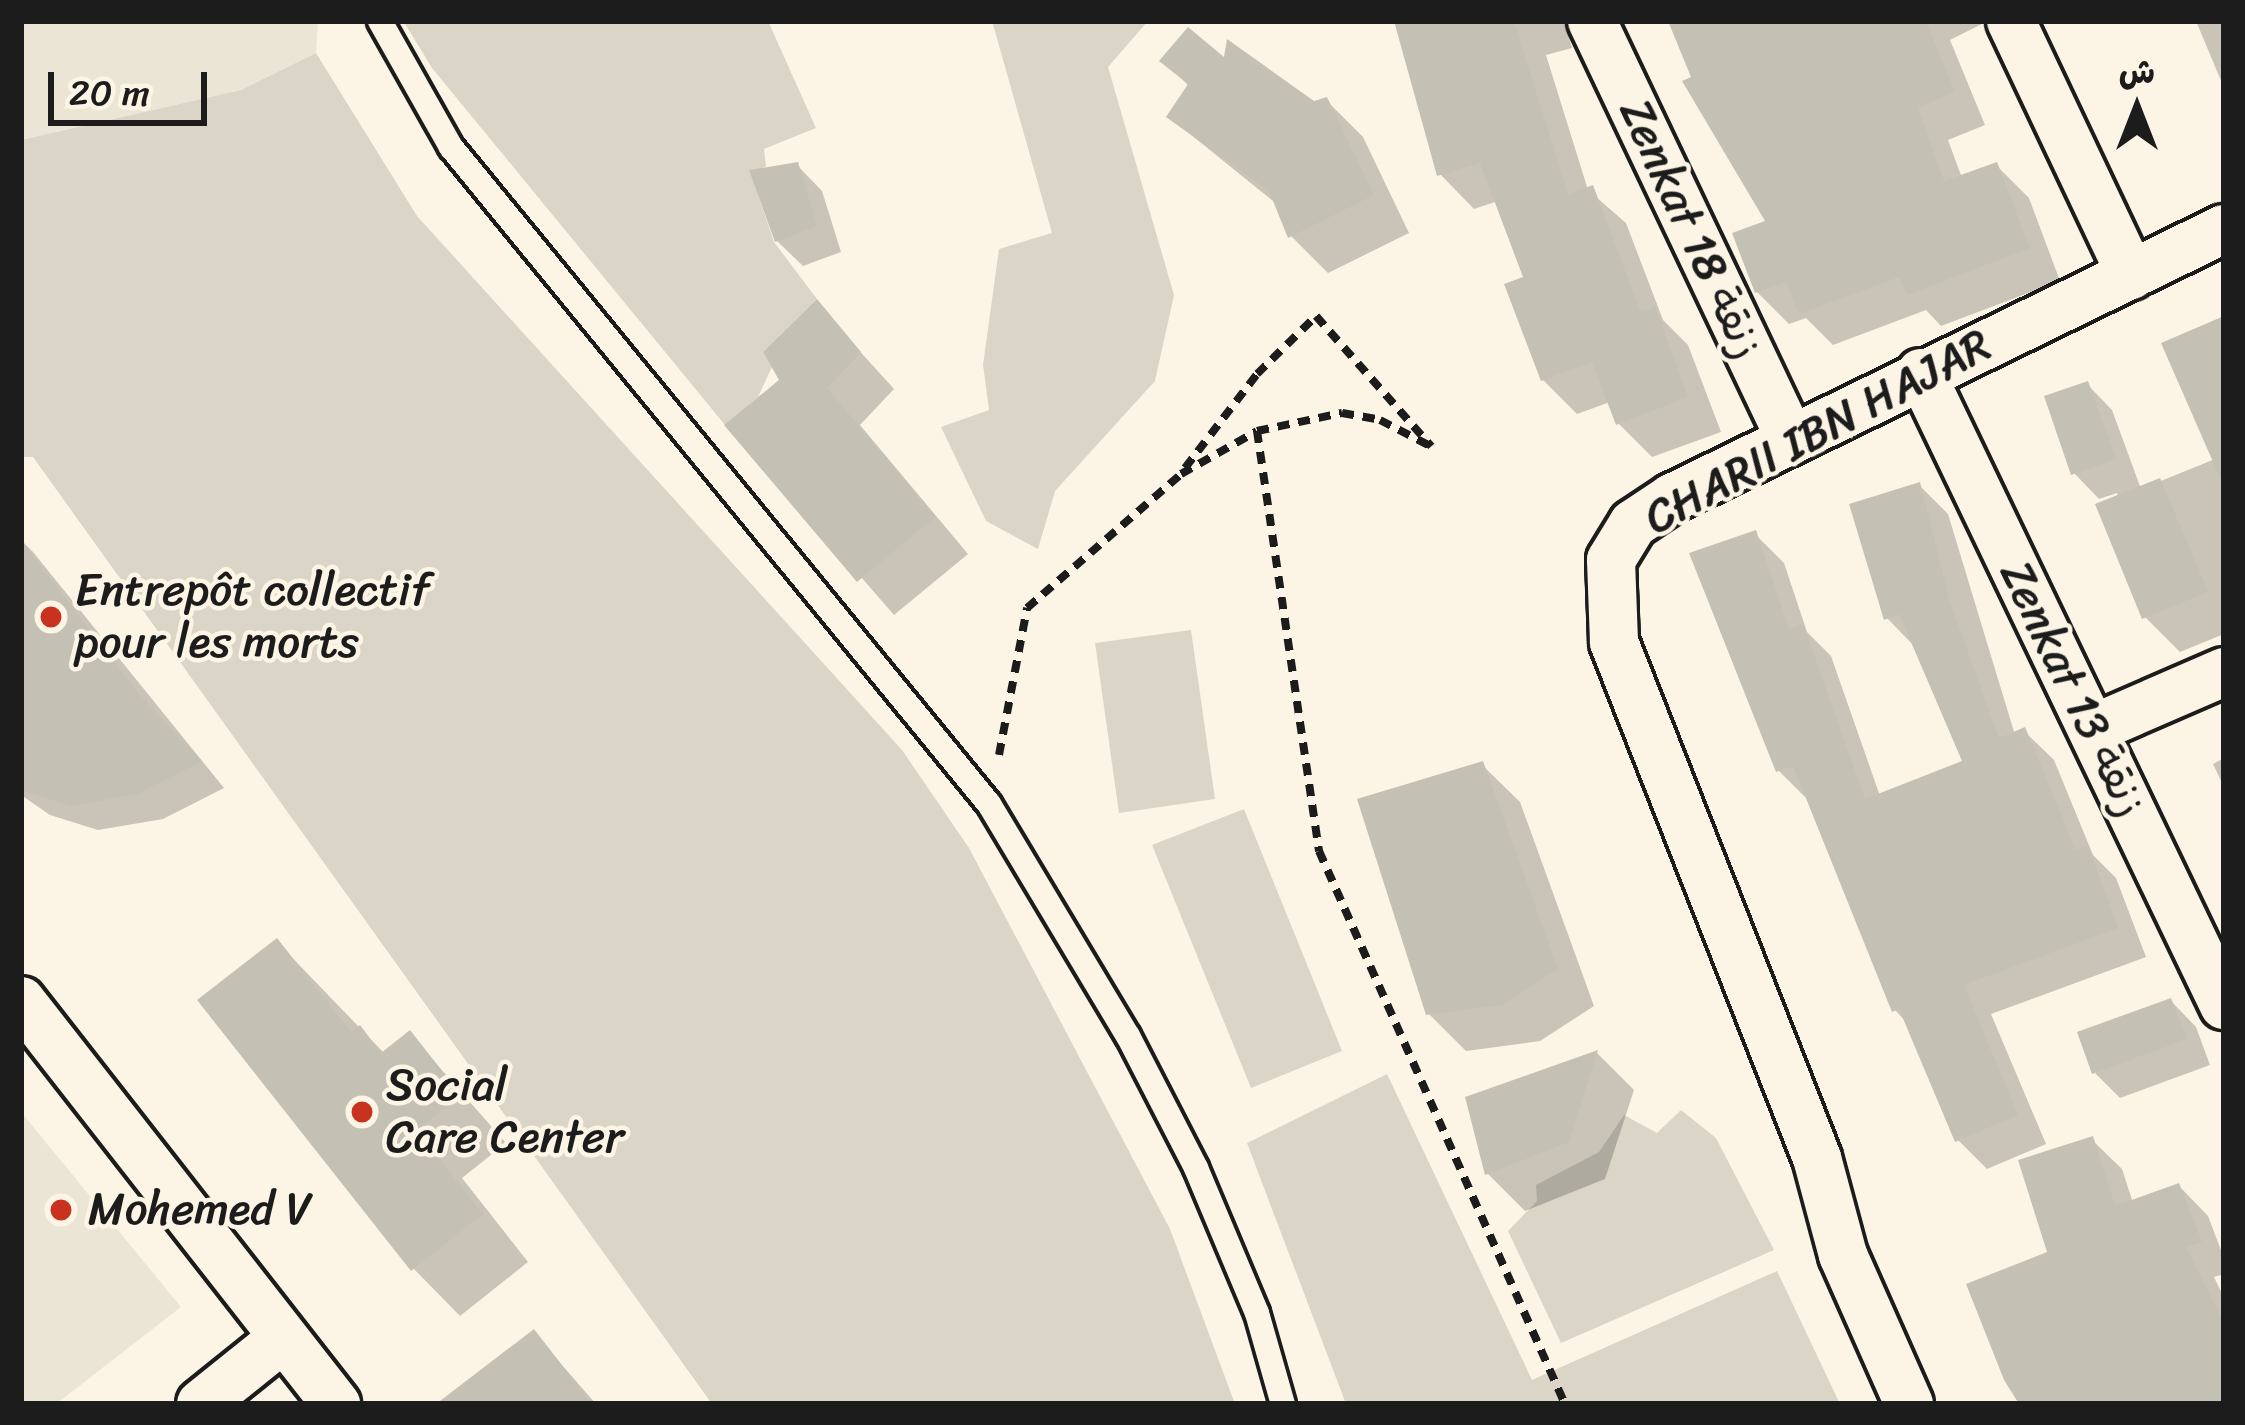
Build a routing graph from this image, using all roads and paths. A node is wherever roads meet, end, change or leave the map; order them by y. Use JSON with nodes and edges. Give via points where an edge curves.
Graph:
{"nodes":[{"id":1,"x":380,"y":21,"type":"edge"},
{"id":2,"x":1592,"y":21,"type":"edge"},
{"id":3,"x":2011,"y":21,"type":"edge"},
{"id":4,"x":2224,"y":230,"type":"edge"},
{"id":5,"x":2131,"y":275,"type":"junction"},
{"id":6,"x":1922,"y":373,"type":"junction"},
{"id":7,"x":1257,"y":431,"type":"junction"},
{"id":8,"x":1790,"y":438,"type":"junction"},
{"id":9,"x":1181,"y":474,"type":"junction"},
{"id":10,"x":2224,"y":672,"type":"edge"},
{"id":11,"x":2093,"y":729,"type":"junction"},
{"id":12,"x":989,"y":804,"type":"junction"},
{"id":13,"x":21,"y":1001,"type":"edge"},
{"id":14,"x":2224,"y":1005,"type":"edge"},
{"id":15,"x":283,"y":1338,"type":"junction"},
{"id":16,"x":201,"y":1404,"type":"edge"},
{"id":17,"x":336,"y":1404,"type":"edge"},
{"id":18,"x":1282,"y":1404,"type":"edge"},
{"id":19,"x":1565,"y":1404,"type":"edge"},
{"id":20,"x":1910,"y":1404,"type":"edge"}],
"edges":[{"from":1,"to":12,"type":"lane","via":[[451,147]]},
{"from":2,"to":8,"type":"street","name":"Zenkat 18 زنقة"},
{"from":3,"to":5,"type":"street"},
{"from":4,"to":5,"type":"street","name":"CHARII IBN HAJAR"},
{"from":5,"to":6,"type":"street","name":"CHARII IBN HAJAR"},
{"from":6,"to":8,"type":"street","name":"CHARII IBN HAJAR"},
{"from":6,"to":11,"type":"street","name":"Zenkat 13 زنقة"},
{"from":7,"to":9,"type":"path"},
{"from":7,"to":9,"type":"path","via":[[1342,413],[1380,420],[1432,447],[1422,426],[1316,316],[1257,374]]},
{"from":7,"to":19,"type":"path","via":[[1319,851]]},
{"from":8,"to":20,"type":"street","name":"CHARII IBN HAJAR","via":[[1633,524],[1611,560],[1614,642],[1817,1158],[1844,1255]]},
{"from":9,"to":12,"type":"path","via":[[1028,608]]},
{"from":10,"to":11,"type":"street"},
{"from":11,"to":14,"type":"street","name":"Zenkat 13 زنقة"},
{"from":12,"to":18,"type":"lane","via":[[1128,1036],[1196,1168],[1257,1313]]},
{"from":13,"to":15,"type":"street"},
{"from":15,"to":16,"type":"street"},
{"from":15,"to":17,"type":"street"}]}
